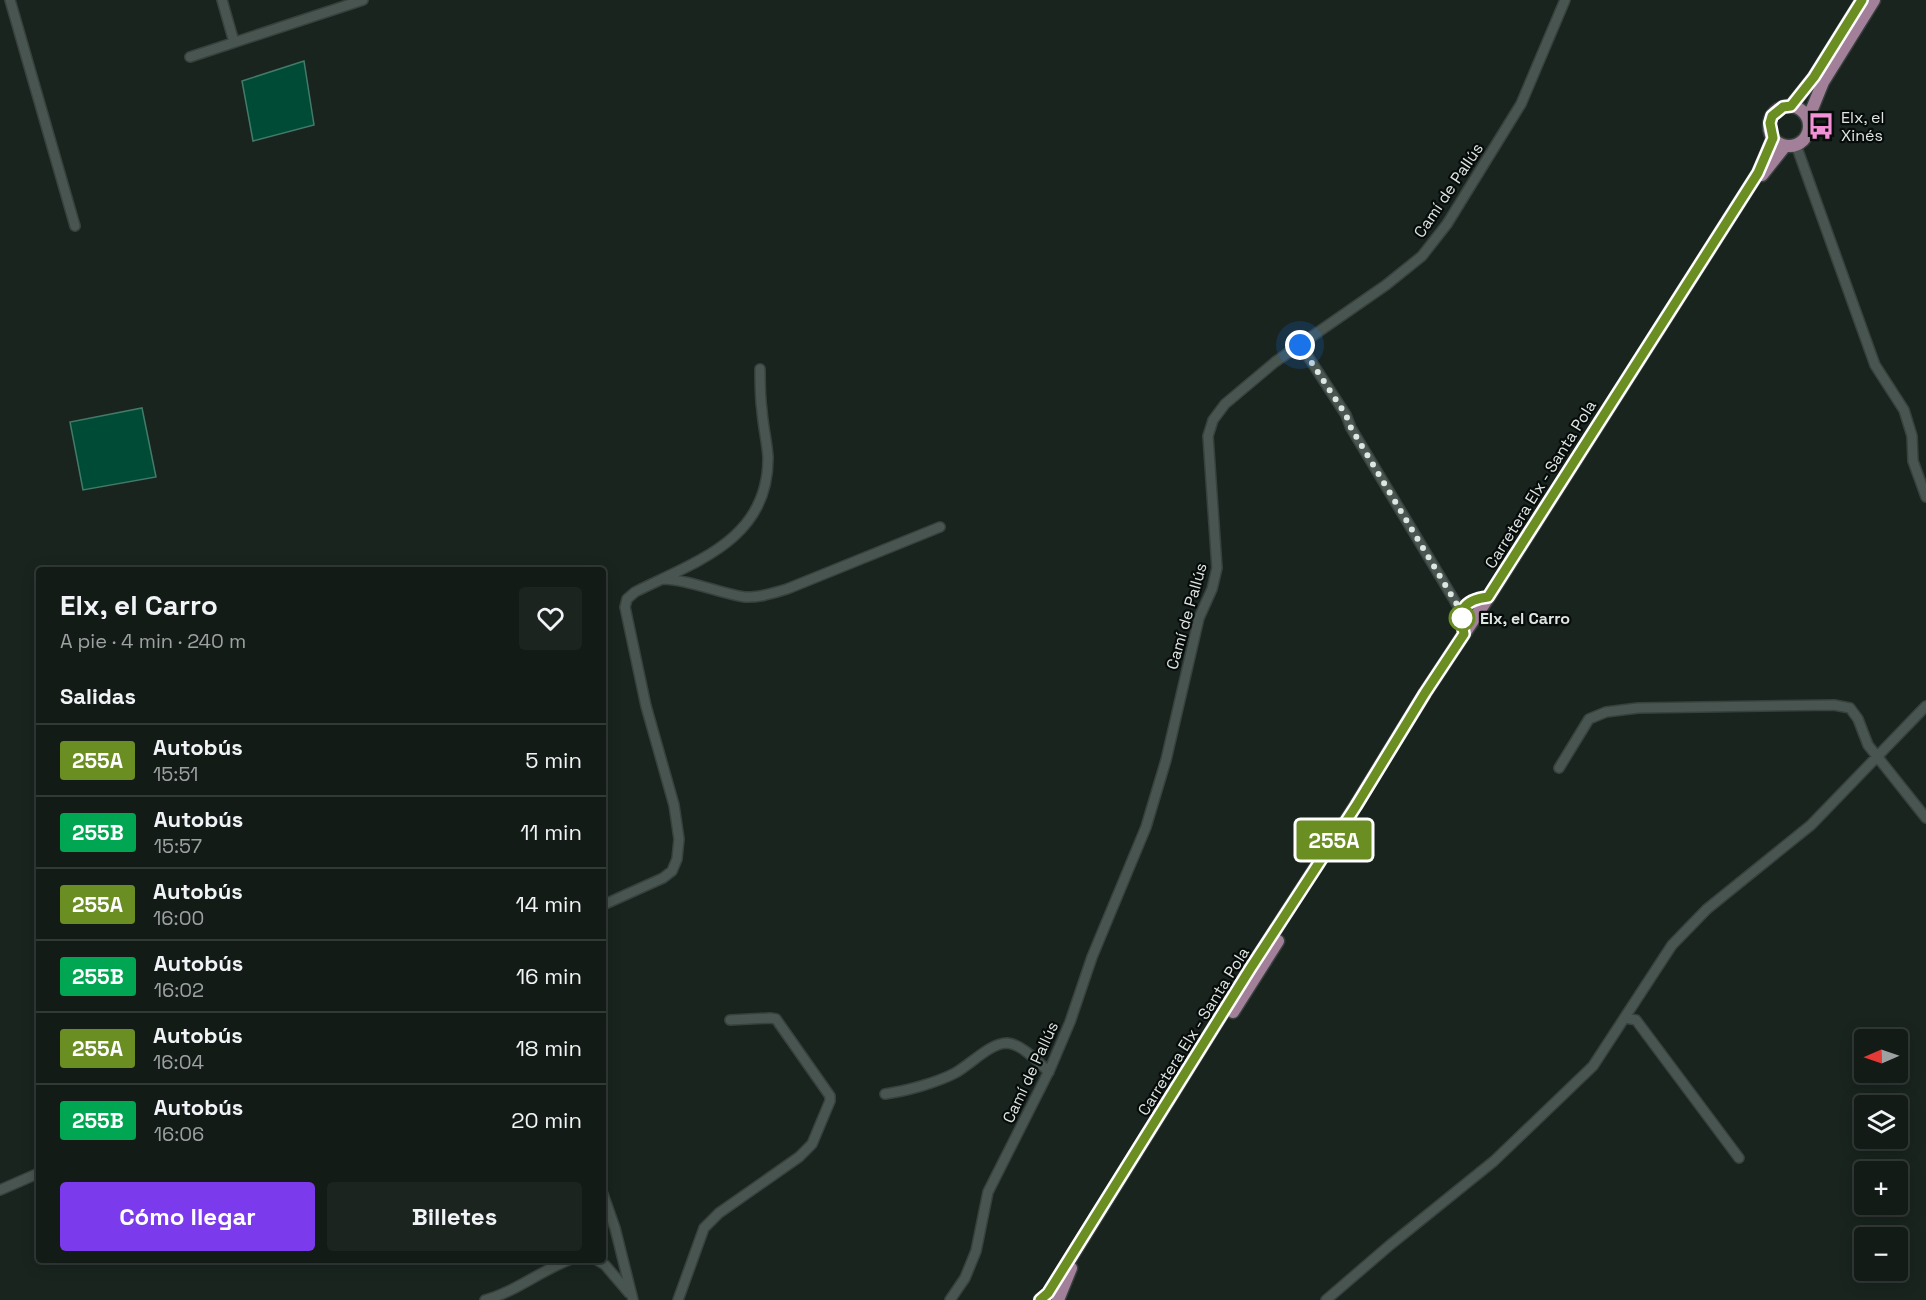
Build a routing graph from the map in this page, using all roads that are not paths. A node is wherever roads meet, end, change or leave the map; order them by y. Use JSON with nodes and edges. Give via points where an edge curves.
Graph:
{"nodes":[{"id":1,"x":10,"y":0,"type":"edge"},
{"id":2,"x":222,"y":0,"type":"edge"},
{"id":3,"x":363,"y":0,"type":"edge"},
{"id":4,"x":1565,"y":0,"type":"edge"},
{"id":5,"x":1862,"y":0,"type":"edge"},
{"id":6,"x":1874,"y":0,"type":"edge"},
{"id":7,"x":234,"y":42,"type":"junction"},
{"id":8,"x":190,"y":57,"type":"dead end"},
{"id":9,"x":1791,"y":106,"type":"junction"},
{"id":10,"x":1808,"y":118,"type":"junction"},
{"id":11,"x":1773,"y":138,"type":"junction"},
{"id":12,"x":1791,"y":145,"type":"junction"},
{"id":13,"x":75,"y":226,"type":"dead end"},
{"id":14,"x":1300,"y":345,"type":"junction"},
{"id":15,"x":760,"y":369,"type":"dead end"},
{"id":16,"x":1926,"y":497,"type":"edge"},
{"id":17,"x":940,"y":527,"type":"dead end"},
{"id":18,"x":661,"y":579,"type":"junction"},
{"id":19,"x":1488,"y":597,"type":"junction"},
{"id":20,"x":1462,"y":613,"type":"junction"},
{"id":21,"x":1464,"y":634,"type":"junction"},
{"id":22,"x":1926,"y":705,"type":"edge"},
{"id":23,"x":1877,"y":756,"type":"junction"},
{"id":24,"x":1558,"y":768,"type":"dead end"},
{"id":25,"x":1926,"y":818,"type":"edge"},
{"id":26,"x":606,"y":904,"type":"edge"},
{"id":27,"x":1626,"y":1018,"type":"junction"},
{"id":28,"x":730,"y":1020,"type":"dead end"},
{"id":29,"x":1049,"y":1072,"type":"junction"},
{"id":30,"x":885,"y":1094,"type":"dead end"},
{"id":31,"x":1739,"y":1158,"type":"dead end"},
{"id":32,"x":36,"y":1174,"type":"edge"},
{"id":33,"x":0,"y":1190,"type":"edge"},
{"id":34,"x":606,"y":1202,"type":"edge"},
{"id":35,"x":561,"y":1263,"type":"edge"},
{"id":36,"x":602,"y":1263,"type":"edge"},
{"id":37,"x":633,"y":1299,"type":"edge"},
{"id":38,"x":485,"y":1300,"type":"edge"},
{"id":39,"x":678,"y":1300,"type":"edge"},
{"id":40,"x":950,"y":1300,"type":"edge"},
{"id":41,"x":1040,"y":1300,"type":"edge"},
{"id":42,"x":1058,"y":1300,"type":"edge"},
{"id":43,"x":1326,"y":1300,"type":"edge"}],
"edges":[{"from":1,"to":13,"type":"street"},
{"from":2,"to":7,"type":"street"},
{"from":3,"to":7,"type":"street"},
{"from":4,"to":14,"type":"street","name":"Camí de Pallús","via":[[1521,104],[1447,225],[1422,256]]},
{"from":5,"to":9,"type":"main road"},
{"from":6,"to":10,"type":"main road","via":[[1823,82]]},
{"from":7,"to":8,"type":"street"},
{"from":9,"to":10,"type":"main road"},
{"from":9,"to":11,"type":"main road","via":[[1772,116]]},
{"from":10,"to":12,"type":"main road","via":[[1808,134]]},
{"from":11,"to":12,"type":"main road"},
{"from":11,"to":19,"type":"main road","name":"Carretera Elx - Santa Pola","via":[[1758,173]]},
{"from":12,"to":16,"type":"street","via":[[1875,365],[1904,410],[1912,436],[1913,460]]},
{"from":12,"to":42,"type":"main road","name":"Carretera Elx - Santa Pola","via":[[1767,168],[1070,1270]]},
{"from":14,"to":20,"type":"street","via":[[1346,415]]},
{"from":14,"to":29,"type":"street","name":"Camí de Pallús","via":[[1225,404],[1213,420],[1209,447],[1217,568],[1212,589],[1199,618],[1146,827]]},
{"from":15,"to":18,"type":"street","via":[[768,456],[760,502],[748,523],[727,543]]},
{"from":17,"to":18,"type":"street","via":[[787,589],[760,596],[746,597]]},
{"from":18,"to":26,"type":"street","via":[[635,592],[625,607],[646,706],[674,805],[679,839],[677,859],[672,871],[663,878]]},
{"from":19,"to":20,"type":"street","via":[[1472,600]]},
{"from":19,"to":21,"type":"main road","name":"Carretera Elx - Santa Pola"},
{"from":20,"to":21,"type":"street"},
{"from":21,"to":41,"type":"main road","name":"Carretera Elx - Santa Pola","via":[[1055,1283]]},
{"from":22,"to":23,"type":"street"},
{"from":23,"to":24,"type":"street","via":[[1850,708],[1638,708],[1606,712],[1589,719]]},
{"from":23,"to":25,"type":"street"},
{"from":23,"to":27,"type":"street","via":[[1810,825],[1741,880],[1672,945]]},
{"from":27,"to":31,"type":"street","via":[[1636,1020]]},
{"from":27,"to":43,"type":"street","via":[[1593,1066],[1494,1161]]},
{"from":28,"to":39,"type":"street","via":[[776,1019],[830,1101],[819,1131],[806,1151],[704,1228]]},
{"from":29,"to":30,"type":"street","via":[[1008,1043],[996,1045],[955,1073]]},
{"from":29,"to":40,"type":"street","name":"Camí de Pallús","via":[[988,1192],[976,1251]]},
{"from":32,"to":33,"type":"street"},
{"from":34,"to":37,"type":"street"},
{"from":35,"to":38,"type":"street","via":[[503,1295]]},
{"from":36,"to":37,"type":"street"}]}
